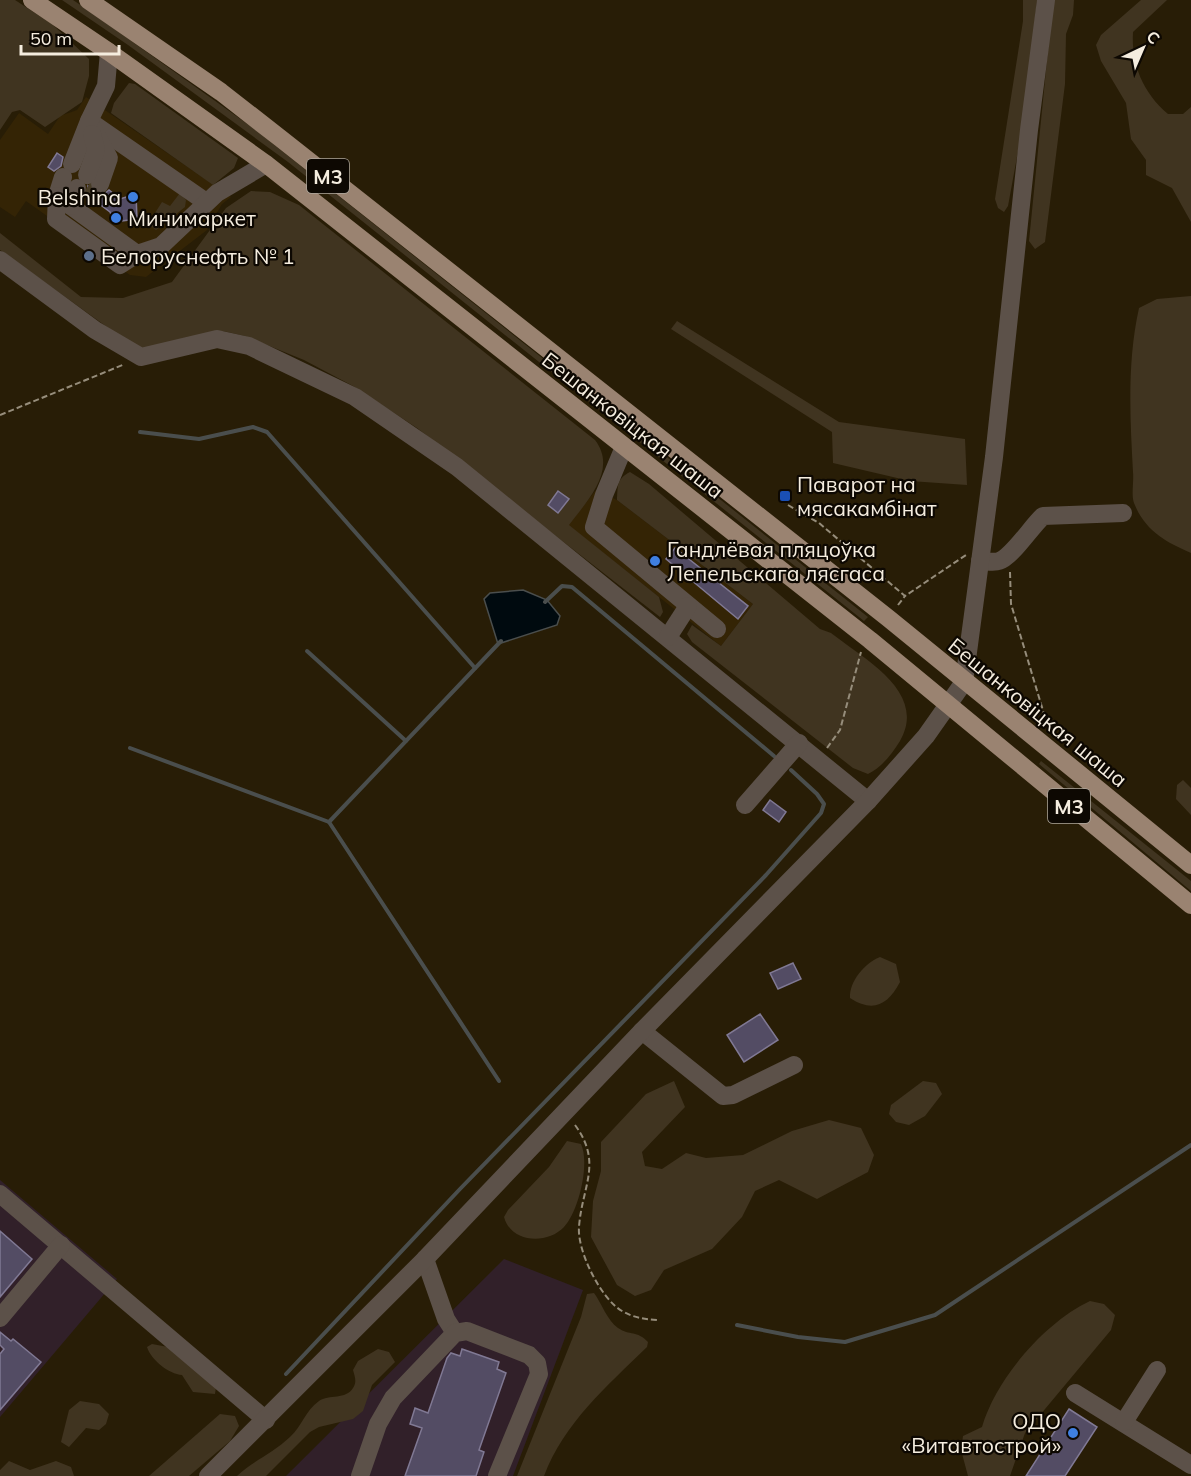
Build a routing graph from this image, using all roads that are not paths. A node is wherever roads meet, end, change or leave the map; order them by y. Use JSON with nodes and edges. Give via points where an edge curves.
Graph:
{"nodes":[{"id":1,"x":32,"y":0,"type":"edge"},
{"id":2,"x":88,"y":0,"type":"edge"},
{"id":3,"x":1046,"y":0,"type":"edge"},
{"id":4,"x":109,"y":52,"type":"junction"},
{"id":5,"x":88,"y":121,"type":"junction"},
{"id":6,"x":266,"y":164,"type":"junction"},
{"id":7,"x":82,"y":181,"type":"junction"},
{"id":8,"x":206,"y":202,"type":"junction"},
{"id":9,"x":71,"y":206,"type":"junction"},
{"id":10,"x":137,"y":254,"type":"junction"},
{"id":11,"x":0,"y":260,"type":"edge"},
{"id":12,"x":624,"y":447,"type":"junction"},
{"id":13,"x":1123,"y":513,"type":"dead end"},
{"id":14,"x":981,"y":553,"type":"junction"},
{"id":15,"x":688,"y":606,"type":"junction"},
{"id":16,"x":717,"y":629,"type":"dead end"},
{"id":17,"x":668,"y":637,"type":"junction"},
{"id":18,"x":964,"y":682,"type":"junction"},
{"id":19,"x":948,"y":706,"type":"junction"},
{"id":20,"x":799,"y":743,"type":"junction"},
{"id":21,"x":868,"y":801,"type":"junction"},
{"id":22,"x":745,"y":805,"type":"dead end"},
{"id":23,"x":1191,"y":865,"type":"edge"},
{"id":24,"x":1191,"y":905,"type":"edge"},
{"id":25,"x":642,"y":1031,"type":"junction"},
{"id":26,"x":794,"y":1065,"type":"dead end"},
{"id":27,"x":0,"y":1194,"type":"edge"},
{"id":28,"x":61,"y":1245,"type":"junction"},
{"id":29,"x":425,"y":1259,"type":"junction"},
{"id":30,"x":0,"y":1318,"type":"edge"},
{"id":31,"x":455,"y":1333,"type":"junction"},
{"id":32,"x":1157,"y":1370,"type":"dead end"},
{"id":33,"x":1075,"y":1392,"type":"dead end"},
{"id":34,"x":266,"y":1420,"type":"junction"},
{"id":35,"x":1124,"y":1422,"type":"junction"},
{"id":36,"x":1191,"y":1465,"type":"edge"},
{"id":37,"x":208,"y":1476,"type":"edge"},
{"id":38,"x":360,"y":1476,"type":"edge"},
{"id":39,"x":498,"y":1476,"type":"edge"}],
"edges":[{"from":1,"to":4,"type":"main road","name":"Бешанковіцкая шаша","number":"М3"},
{"from":2,"to":18,"type":"main road","name":"Бешанковіцкая шаша","number":"М3","via":[[221,92]]},
{"from":3,"to":14,"type":"street"},
{"from":4,"to":5,"type":"street","via":[[106,86]]},
{"from":4,"to":6,"type":"main road","name":"Бешанковіцкая шаша","number":"М3"},
{"from":5,"to":7,"type":"street"},
{"from":5,"to":7,"type":"street","via":[[109,158]]},
{"from":5,"to":8,"type":"street"},
{"from":6,"to":8,"type":"street"},
{"from":6,"to":12,"type":"main road","name":"Бешанковіцкая шаша","number":"М3"},
{"from":7,"to":9,"type":"street"},
{"from":7,"to":9,"type":"street"},
{"from":8,"to":10,"type":"street","via":[[161,246]]},
{"from":9,"to":10,"type":"street"},
{"from":9,"to":10,"type":"street","via":[[56,219],[120,265]]},
{"from":11,"to":17,"type":"street","via":[[95,330],[141,357],[218,339],[249,346],[355,397],[457,467]]},
{"from":12,"to":15,"type":"street","via":[[594,527]]},
{"from":12,"to":19,"type":"main road","name":"Бешанковіцкая шаша","number":"М3"},
{"from":13,"to":14,"type":"street","via":[[1043,516],[1011,555],[998,562]]},
{"from":14,"to":18,"type":"street"},
{"from":15,"to":16,"type":"street"},
{"from":15,"to":17,"type":"street"},
{"from":17,"to":20,"type":"street"},
{"from":18,"to":19,"type":"street"},
{"from":18,"to":23,"type":"main road","name":"Бешанковіцкая шаша","number":"М3"},
{"from":19,"to":21,"type":"street","via":[[927,736]]},
{"from":19,"to":24,"type":"main road","name":"Бешанковіцкая шаша","number":"М3"},
{"from":20,"to":21,"type":"street"},
{"from":20,"to":22,"type":"street"},
{"from":21,"to":25,"type":"street"},
{"from":25,"to":26,"type":"street","via":[[723,1096],[733,1095]]},
{"from":25,"to":29,"type":"street"},
{"from":27,"to":28,"type":"street"},
{"from":28,"to":30,"type":"street"},
{"from":28,"to":34,"type":"street"},
{"from":29,"to":31,"type":"street","via":[[446,1319]]},
{"from":29,"to":34,"type":"street"},
{"from":31,"to":38,"type":"street","via":[[393,1398],[378,1424]]},
{"from":31,"to":39,"type":"street","via":[[467,1330],[529,1355],[537,1363],[539,1374]]},
{"from":32,"to":35,"type":"street"},
{"from":33,"to":35,"type":"street"},
{"from":34,"to":37,"type":"street"},
{"from":35,"to":36,"type":"street"}]}
